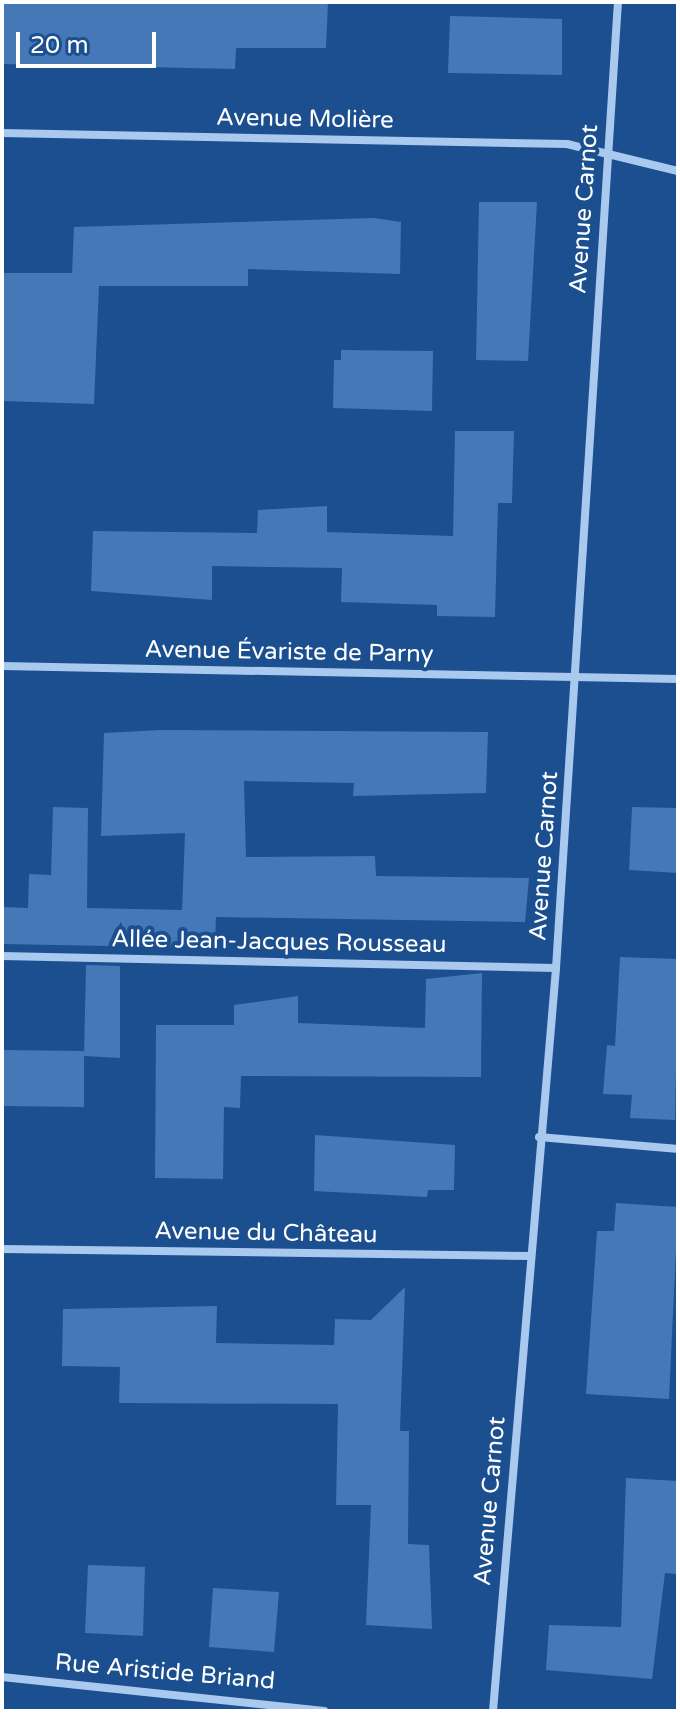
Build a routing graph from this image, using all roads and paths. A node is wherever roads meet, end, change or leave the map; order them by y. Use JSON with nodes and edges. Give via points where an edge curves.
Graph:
{"nodes":[{"id":1,"x":618,"y":2,"type":"edge"},
{"id":2,"x":2,"y":133,"type":"edge"},
{"id":3,"x":607,"y":153,"type":"junction"},
{"id":4,"x":678,"y":171,"type":"edge"},
{"id":5,"x":2,"y":666,"type":"edge"},
{"id":6,"x":576,"y":677,"type":"junction"},
{"id":7,"x":678,"y":679,"type":"edge"},
{"id":8,"x":2,"y":956,"type":"edge"},
{"id":9,"x":556,"y":968,"type":"junction"},
{"id":10,"x":539,"y":1137,"type":"junction"},
{"id":11,"x":678,"y":1149,"type":"edge"},
{"id":12,"x":2,"y":1249,"type":"edge"},
{"id":13,"x":530,"y":1256,"type":"junction"},
{"id":14,"x":2,"y":1677,"type":"edge"},
{"id":15,"x":324,"y":1711,"type":"edge"},
{"id":16,"x":493,"y":1711,"type":"edge"}],
"edges":[{"from":1,"to":3,"type":"street","name":"Avenue Carnot"},
{"from":2,"to":3,"type":"street","name":"Avenue Molière","via":[[567,144]]},
{"from":3,"to":4,"type":"street","name":"Avenue Molière"},
{"from":3,"to":6,"type":"street","name":"Avenue Carnot"},
{"from":5,"to":6,"type":"street","name":"Avenue Évariste de Parny"},
{"from":6,"to":7,"type":"street","name":"Avenue Évariste de Parny"},
{"from":6,"to":9,"type":"street","name":"Avenue Carnot"},
{"from":8,"to":9,"type":"street","name":"Allée Jean-Jacques Rousseau"},
{"from":9,"to":10,"type":"street","name":"Avenue Carnot"},
{"from":10,"to":11,"type":"street"},
{"from":10,"to":13,"type":"street","name":"Avenue Carnot"},
{"from":12,"to":13,"type":"street","name":"Avenue du Château"},
{"from":13,"to":16,"type":"street","name":"Avenue Carnot"},
{"from":14,"to":15,"type":"street","name":"Rue Aristide Briand"}]}
